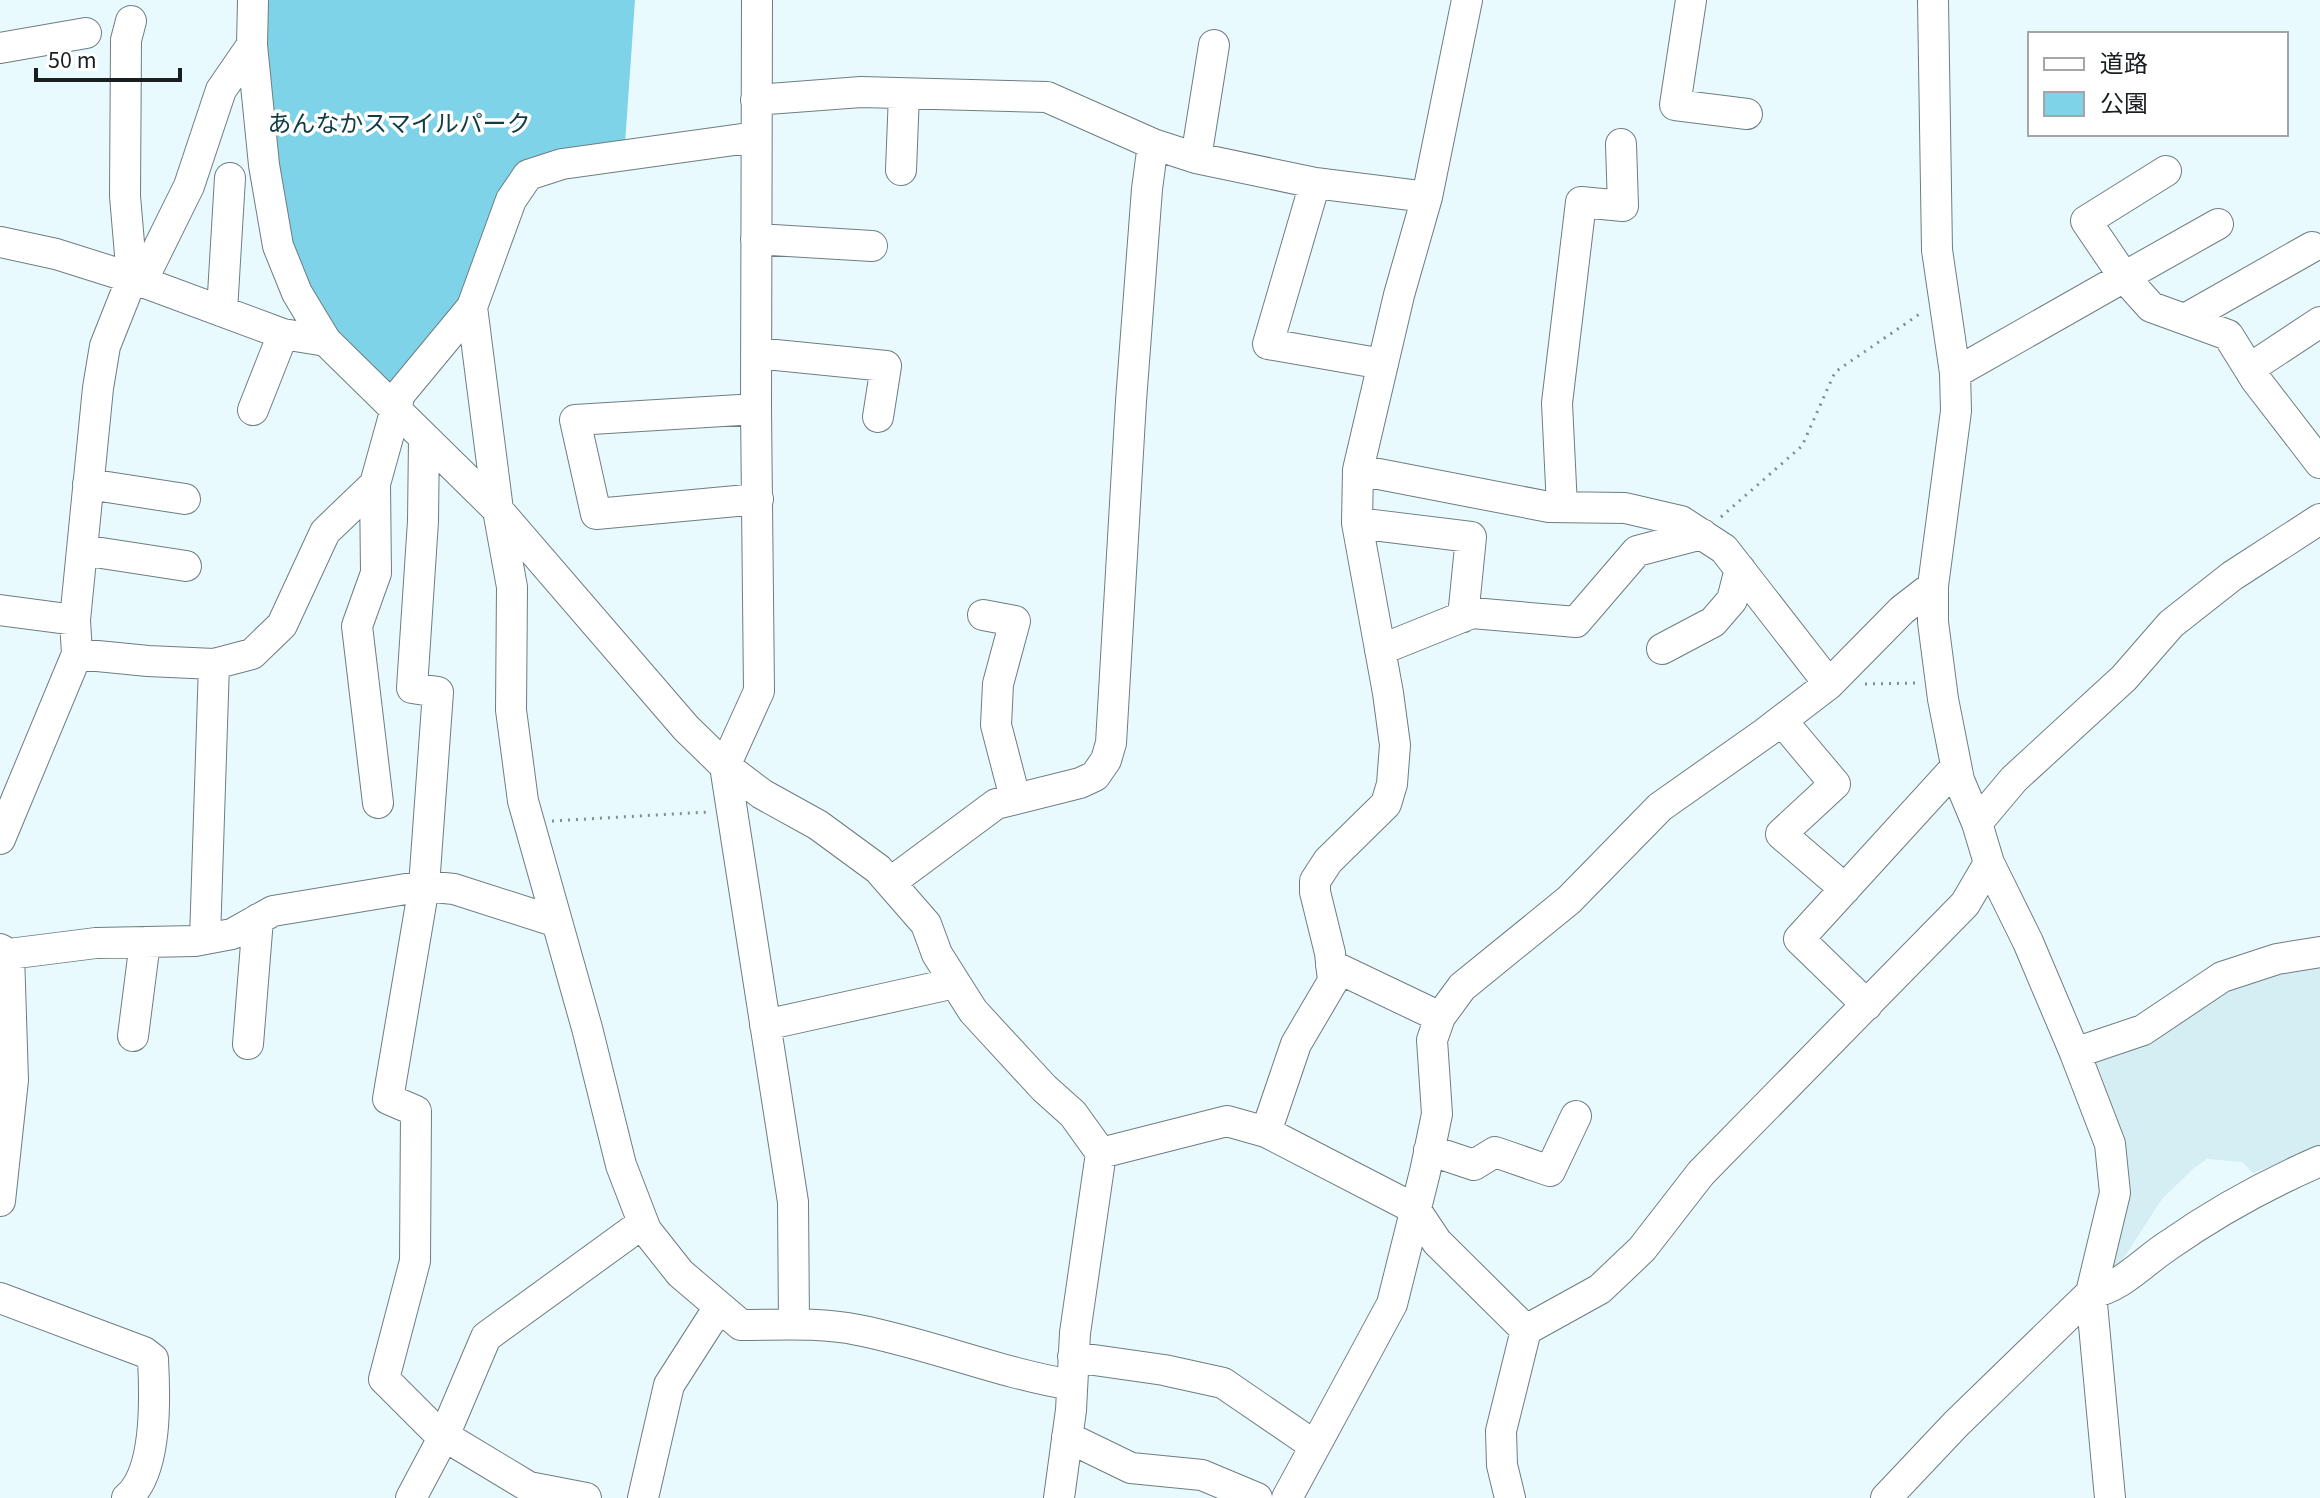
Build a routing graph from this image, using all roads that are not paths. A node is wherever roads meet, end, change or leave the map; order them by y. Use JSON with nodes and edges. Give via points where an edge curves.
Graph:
{"nodes":[{"id":1,"x":253,"y":0,"type":"edge"},
{"id":2,"x":757,"y":0,"type":"edge"},
{"id":3,"x":1467,"y":0,"type":"edge"},
{"id":4,"x":1691,"y":0,"type":"edge"},
{"id":5,"x":1933,"y":0,"type":"edge"},
{"id":6,"x":131,"y":21,"type":"dead end"},
{"id":7,"x":86,"y":33,"type":"dead end"},
{"id":8,"x":252,"y":45,"type":"junction"},
{"id":9,"x":1214,"y":45,"type":"dead end"},
{"id":10,"x":0,"y":48,"type":"edge"},
{"id":11,"x":904,"y":94,"type":"junction"},
{"id":12,"x":756,"y":100,"type":"junction"},
{"id":13,"x":1747,"y":114,"type":"dead end"},
{"id":14,"x":756,"y":137,"type":"junction"},
{"id":15,"x":1153,"y":144,"type":"junction"},
{"id":16,"x":1621,"y":144,"type":"dead end"},
{"id":17,"x":1196,"y":158,"type":"junction"},
{"id":18,"x":901,"y":170,"type":"dead end"},
{"id":19,"x":2166,"y":171,"type":"dead end"},
{"id":20,"x":230,"y":178,"type":"dead end"},
{"id":21,"x":1315,"y":183,"type":"junction"},
{"id":22,"x":1427,"y":197,"type":"junction"},
{"id":23,"x":2218,"y":224,"type":"dead end"},
{"id":24,"x":756,"y":239,"type":"junction"},
{"id":25,"x":0,"y":242,"type":"edge"},
{"id":26,"x":872,"y":246,"type":"dead end"},
{"id":27,"x":2312,"y":247,"type":"dead end"},
{"id":28,"x":2124,"y":277,"type":"junction"},
{"id":29,"x":132,"y":278,"type":"junction"},
{"id":30,"x":472,"y":307,"type":"junction"},
{"id":31,"x":222,"y":311,"type":"junction"},
{"id":32,"x":2185,"y":319,"type":"junction"},
{"id":33,"x":2320,"y":322,"type":"edge"},
{"id":34,"x":283,"y":334,"type":"junction"},
{"id":35,"x":326,"y":341,"type":"junction"},
{"id":36,"x":756,"y":353,"type":"junction"},
{"id":37,"x":1383,"y":364,"type":"junction"},
{"id":38,"x":2249,"y":369,"type":"junction"},
{"id":39,"x":1955,"y":373,"type":"junction"},
{"id":40,"x":756,"y":409,"type":"junction"},
{"id":41,"x":253,"y":410,"type":"dead end"},
{"id":42,"x":394,"y":410,"type":"junction"},
{"id":43,"x":878,"y":417,"type":"dead end"},
{"id":44,"x":424,"y":439,"type":"junction"},
{"id":45,"x":2320,"y":463,"type":"edge"},
{"id":46,"x":1358,"y":470,"type":"junction"},
{"id":47,"x":88,"y":484,"type":"junction"},
{"id":48,"x":375,"y":484,"type":"junction"},
{"id":49,"x":185,"y":499,"type":"dead end"},
{"id":50,"x":758,"y":499,"type":"junction"},
{"id":51,"x":1562,"y":507,"type":"junction"},
{"id":52,"x":498,"y":510,"type":"junction"},
{"id":53,"x":2320,"y":519,"type":"edge"},
{"id":54,"x":1357,"y":523,"type":"junction"},
{"id":55,"x":1702,"y":534,"type":"junction"},
{"id":56,"x":82,"y":550,"type":"junction"},
{"id":57,"x":186,"y":566,"type":"dead end"},
{"id":58,"x":1740,"y":569,"type":"junction"},
{"id":59,"x":1933,"y":586,"type":"junction"},
{"id":60,"x":0,"y":610,"type":"edge"},
{"id":61,"x":983,"y":615,"type":"dead end"},
{"id":62,"x":1463,"y":617,"type":"junction"},
{"id":63,"x":75,"y":620,"type":"junction"},
{"id":64,"x":1662,"y":649,"type":"dead end"},
{"id":65,"x":1380,"y":650,"type":"junction"},
{"id":66,"x":77,"y":654,"type":"junction"},
{"id":67,"x":214,"y":664,"type":"junction"},
{"id":68,"x":1829,"y":684,"type":"junction"},
{"id":69,"x":1782,"y":721,"type":"junction"},
{"id":70,"x":725,"y":766,"type":"junction"},
{"id":71,"x":1956,"y":767,"type":"junction"},
{"id":72,"x":1015,"y":798,"type":"junction"},
{"id":73,"x":378,"y":803,"type":"dead end"},
{"id":74,"x":1977,"y":823,"type":"junction"},
{"id":75,"x":0,"y":839,"type":"edge"},
{"id":76,"x":1989,"y":863,"type":"junction"},
{"id":77,"x":891,"y":882,"type":"junction"},
{"id":78,"x":424,"y":886,"type":"junction"},
{"id":79,"x":1845,"y":889,"type":"junction"},
{"id":80,"x":258,"y":919,"type":"junction"},
{"id":81,"x":557,"y":922,"type":"junction"},
{"id":82,"x":205,"y":939,"type":"junction"},
{"id":83,"x":145,"y":942,"type":"junction"},
{"id":84,"x":5,"y":951,"type":"edge"},
{"id":85,"x":2320,"y":952,"type":"edge"},
{"id":86,"x":1331,"y":965,"type":"junction"},
{"id":87,"x":955,"y":983,"type":"junction"},
{"id":88,"x":1867,"y":1005,"type":"junction"},
{"id":89,"x":1440,"y":1017,"type":"junction"},
{"id":90,"x":765,"y":1025,"type":"junction"},
{"id":91,"x":133,"y":1036,"type":"dead end"},
{"id":92,"x":248,"y":1044,"type":"dead end"},
{"id":93,"x":2075,"y":1053,"type":"junction"},
{"id":94,"x":1576,"y":1116,"type":"dead end"},
{"id":95,"x":1266,"y":1132,"type":"junction"},
{"id":96,"x":1429,"y":1150,"type":"junction"},
{"id":97,"x":1101,"y":1153,"type":"junction"},
{"id":98,"x":2320,"y":1161,"type":"edge"},
{"id":99,"x":0,"y":1201,"type":"edge"},
{"id":100,"x":1415,"y":1209,"type":"junction"},
{"id":101,"x":643,"y":1223,"type":"junction"},
{"id":102,"x":2091,"y":1293,"type":"junction"},
{"id":103,"x":0,"y":1298,"type":"edge"},
{"id":104,"x":719,"y":1307,"type":"junction"},
{"id":105,"x":794,"y":1324,"type":"junction"},
{"id":106,"x":1526,"y":1330,"type":"junction"},
{"id":107,"x":1073,"y":1371,"type":"junction"},
{"id":108,"x":444,"y":1436,"type":"junction"},
{"id":109,"x":1067,"y":1437,"type":"junction"},
{"id":110,"x":1315,"y":1446,"type":"junction"},
{"id":111,"x":127,"y":1498,"type":"edge"},
{"id":112,"x":411,"y":1498,"type":"edge"},
{"id":113,"x":586,"y":1498,"type":"edge"},
{"id":114,"x":643,"y":1498,"type":"edge"},
{"id":115,"x":1059,"y":1498,"type":"edge"},
{"id":116,"x":1257,"y":1498,"type":"edge"},
{"id":117,"x":1287,"y":1498,"type":"edge"},
{"id":118,"x":1510,"y":1498,"type":"edge"},
{"id":119,"x":1886,"y":1498,"type":"edge"},
{"id":120,"x":2110,"y":1498,"type":"edge"}],
"edges":[{"from":1,"to":8,"type":"street"},
{"from":2,"to":12,"type":"street"},
{"from":3,"to":22,"type":"street"},
{"from":4,"to":13,"type":"street","via":[[1675,105]]},
{"from":5,"to":39,"type":"street","via":[[1937,250]]},
{"from":6,"to":29,"type":"street","via":[[126,40],[125,196]]},
{"from":7,"to":10,"type":"street"},
{"from":8,"to":29,"type":"street","via":[[221,90],[189,186],[149,267]]},
{"from":8,"to":35,"type":"street","via":[[278,246],[297,293]]},
{"from":9,"to":17,"type":"street"},
{"from":11,"to":12,"type":"street"},
{"from":11,"to":15,"type":"street","via":[[1047,97]]},
{"from":11,"to":18,"type":"street"},
{"from":12,"to":14,"type":"street"},
{"from":14,"to":24,"type":"street"},
{"from":14,"to":30,"type":"street","via":[[562,164],[528,175],[511,200]]},
{"from":15,"to":17,"type":"street"},
{"from":15,"to":72,"type":"street","via":[[1111,743],[1095,776]]},
{"from":16,"to":51,"type":"street","via":[[1623,206],[1581,202],[1557,403]]},
{"from":17,"to":21,"type":"street"},
{"from":19,"to":28,"type":"street","via":[[2086,221]]},
{"from":20,"to":31,"type":"street"},
{"from":21,"to":22,"type":"street"},
{"from":21,"to":37,"type":"street","via":[[1268,344]]},
{"from":22,"to":37,"type":"street"},
{"from":23,"to":28,"type":"street"},
{"from":24,"to":26,"type":"street"},
{"from":24,"to":36,"type":"street"},
{"from":25,"to":29,"type":"street"},
{"from":27,"to":32,"type":"street"},
{"from":28,"to":32,"type":"street","via":[[2151,307]]},
{"from":28,"to":39,"type":"street"},
{"from":29,"to":31,"type":"street"},
{"from":29,"to":47,"type":"street","via":[[105,346]]},
{"from":30,"to":42,"type":"street","via":[[400,394]]},
{"from":30,"to":52,"type":"street"},
{"from":31,"to":34,"type":"street"},
{"from":32,"to":38,"type":"street","via":[[2228,335]]},
{"from":33,"to":38,"type":"street"},
{"from":34,"to":35,"type":"street"},
{"from":34,"to":41,"type":"street"},
{"from":35,"to":42,"type":"street"},
{"from":36,"to":40,"type":"street"},
{"from":36,"to":43,"type":"street","via":[[886,366]]},
{"from":37,"to":46,"type":"street"},
{"from":38,"to":45,"type":"street"},
{"from":39,"to":59,"type":"street","via":[[1956,411]]},
{"from":40,"to":50,"type":"street"},
{"from":40,"to":50,"type":"street","via":[[575,420],[596,514]]},
{"from":42,"to":44,"type":"street"},
{"from":42,"to":48,"type":"street"},
{"from":44,"to":52,"type":"street"},
{"from":44,"to":78,"type":"street","via":[[412,688],[438,692]]},
{"from":46,"to":51,"type":"street"},
{"from":46,"to":54,"type":"street"},
{"from":47,"to":49,"type":"street"},
{"from":47,"to":56,"type":"street"},
{"from":48,"to":67,"type":"street","via":[[325,532],[282,625],[252,654]]},
{"from":48,"to":73,"type":"street","via":[[376,573],[357,626]]},
{"from":50,"to":70,"type":"street","via":[[759,691]]},
{"from":51,"to":55,"type":"street","via":[[1625,508],[1681,521]]},
{"from":52,"to":70,"type":"street"},
{"from":52,"to":81,"type":"street","via":[[512,587],[511,710],[523,801]]},
{"from":53,"to":74,"type":"street","via":[[2232,576],[2171,624],[2124,678],[2014,779]]},
{"from":54,"to":62,"type":"street","via":[[1471,537]]},
{"from":54,"to":65,"type":"street"},
{"from":55,"to":58,"type":"street"},
{"from":55,"to":62,"type":"street","via":[[1637,551],[1576,622],[1472,613]]},
{"from":56,"to":57,"type":"street"},
{"from":56,"to":63,"type":"street"},
{"from":58,"to":64,"type":"street","via":[[1732,600],[1713,622]]},
{"from":58,"to":68,"type":"street"},
{"from":59,"to":68,"type":"street"},
{"from":59,"to":71,"type":"street","via":[[1933,622]]},
{"from":60,"to":63,"type":"street"},
{"from":61,"to":72,"type":"street","via":[[1015,621],[998,684],[996,725]]},
{"from":62,"to":65,"type":"street"},
{"from":63,"to":66,"type":"street"},
{"from":65,"to":86,"type":"street","via":[[1395,745],[1392,784],[1386,804],[1328,861],[1315,881]]},
{"from":66,"to":67,"type":"street"},
{"from":66,"to":75,"type":"street"},
{"from":67,"to":82,"type":"street"},
{"from":68,"to":69,"type":"street"},
{"from":69,"to":79,"type":"street","via":[[1835,784],[1781,834]]},
{"from":69,"to":89,"type":"street","via":[[1660,807],[1569,900],[1462,987]]},
{"from":70,"to":77,"type":"street","via":[[818,825]]},
{"from":70,"to":90,"type":"street"},
{"from":71,"to":74,"type":"street"},
{"from":71,"to":79,"type":"street"},
{"from":72,"to":77,"type":"street","via":[[996,804]]},
{"from":74,"to":76,"type":"street"},
{"from":76,"to":88,"type":"street","via":[[1965,904]]},
{"from":76,"to":93,"type":"street"},
{"from":77,"to":87,"type":"street","via":[[926,924]]},
{"from":78,"to":80,"type":"street","via":[[273,911]]},
{"from":78,"to":81,"type":"street","via":[[454,889]]},
{"from":78,"to":108,"type":"street","via":[[388,1099],[416,1111],[415,1261],[384,1379]]},
{"from":79,"to":88,"type":"street","via":[[1799,939]]},
{"from":80,"to":82,"type":"street","via":[[232,934]]},
{"from":80,"to":92,"type":"street"},
{"from":81,"to":101,"type":"street","via":[[621,1165]]},
{"from":82,"to":83,"type":"street"},
{"from":83,"to":84,"type":"street"},
{"from":83,"to":91,"type":"street"},
{"from":84,"to":99,"type":"street","via":[[13,1080]]},
{"from":85,"to":93,"type":"street","via":[[2222,977],[2143,1030]]},
{"from":86,"to":89,"type":"street"},
{"from":86,"to":95,"type":"street","via":[[1333,981],[1296,1044]]},
{"from":87,"to":90,"type":"street"},
{"from":87,"to":97,"type":"street","via":[[973,1011],[1073,1114]]},
{"from":88,"to":106,"type":"street","via":[[1701,1173],[1642,1249],[1600,1289]]},
{"from":89,"to":96,"type":"street","via":[[1432,1040],[1437,1114]]},
{"from":90,"to":105,"type":"street","via":[[793,1202]]},
{"from":93,"to":102,"type":"street","via":[[2110,1144],[2115,1193]]},
{"from":94,"to":96,"type":"street","via":[[1550,1171],[1495,1152],[1474,1165]]},
{"from":95,"to":97,"type":"street","via":[[1227,1121]]},
{"from":95,"to":100,"type":"street"},
{"from":96,"to":100,"type":"street"},
{"from":97,"to":107,"type":"street"},
{"from":98,"to":102,"type":"street","via":[[2270,1183],[2107,1290]]},
{"from":100,"to":106,"type":"street","via":[[1437,1242]]},
{"from":100,"to":110,"type":"street","via":[[1392,1304]]},
{"from":101,"to":104,"type":"street","via":[[680,1273]]},
{"from":101,"to":108,"type":"street","via":[[486,1337]]},
{"from":102,"to":119,"type":"street"},
{"from":102,"to":120,"type":"street"},
{"from":103,"to":111,"type":"street","via":[[153,1359],[156,1399],[147,1461],[137,1490]]},
{"from":104,"to":105,"type":"street","via":[[741,1325]]},
{"from":104,"to":114,"type":"street","via":[[669,1385]]},
{"from":105,"to":107,"type":"street","via":[[858,1330],[994,1368]]},
{"from":106,"to":118,"type":"street","via":[[1501,1431]]},
{"from":107,"to":109,"type":"street"},
{"from":107,"to":110,"type":"street","via":[[1164,1370],[1223,1383]]},
{"from":108,"to":112,"type":"street"},
{"from":108,"to":113,"type":"street","via":[[529,1487]]},
{"from":109,"to":115,"type":"street"},
{"from":109,"to":116,"type":"street","via":[[1131,1468],[1202,1475]]},
{"from":110,"to":117,"type":"street"}]}
